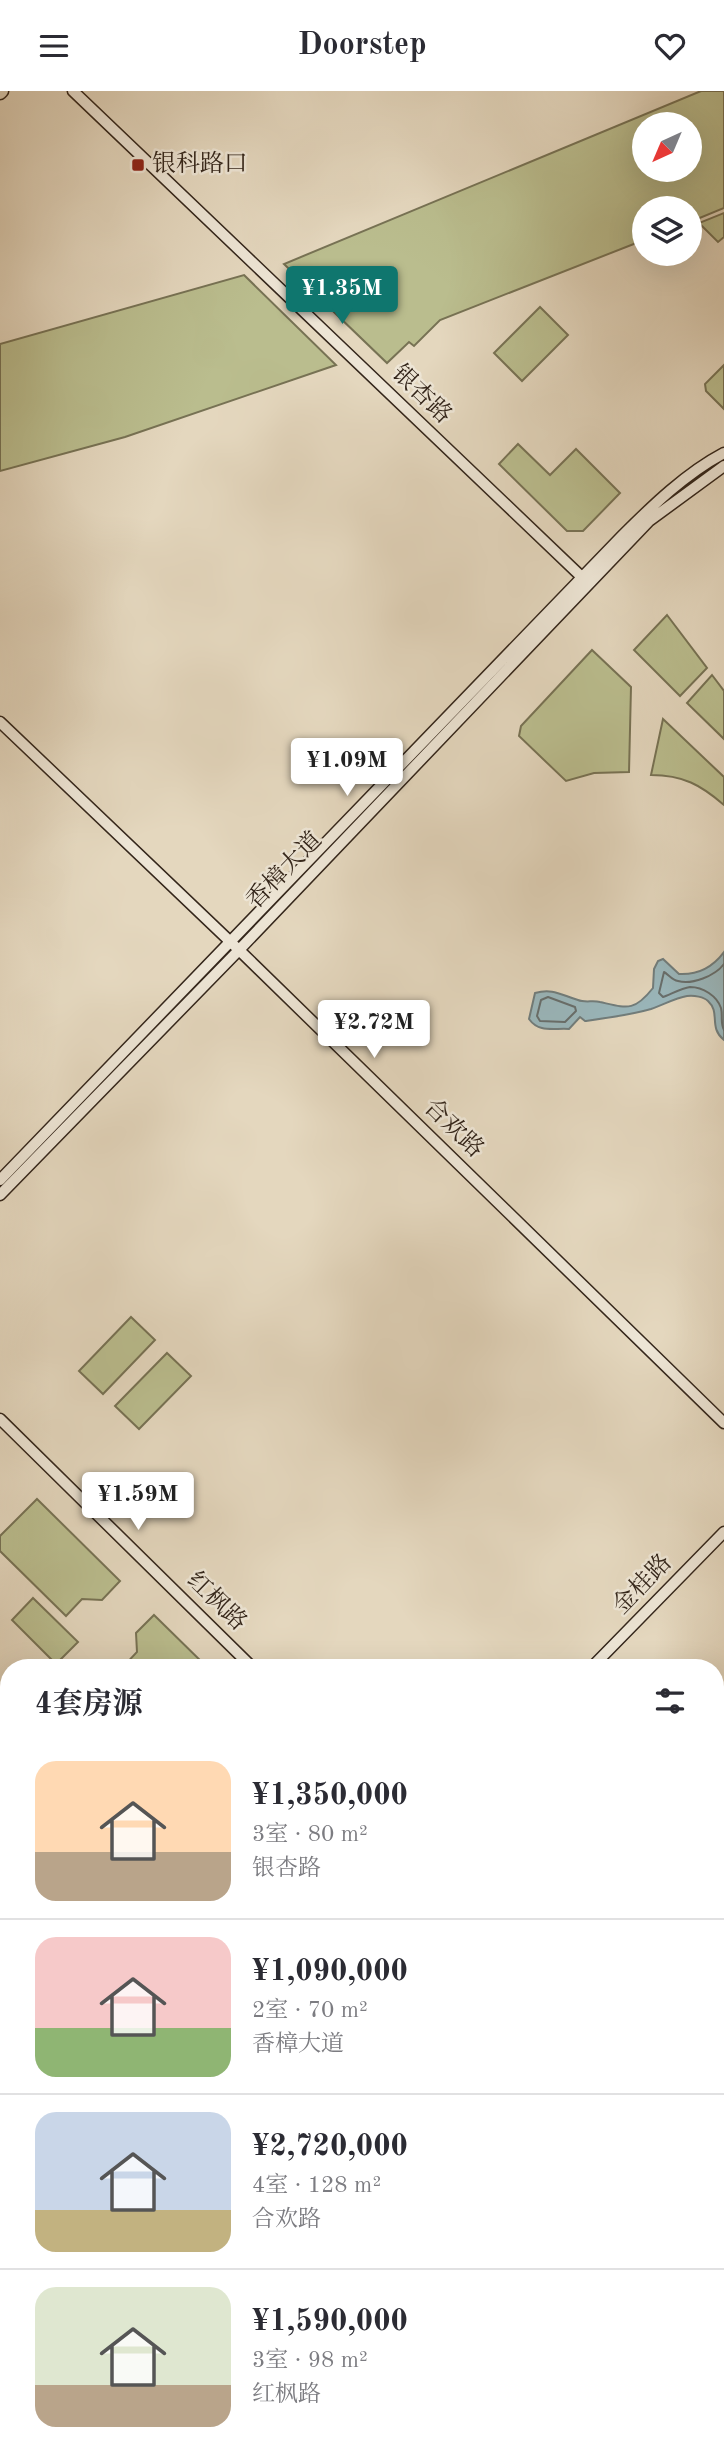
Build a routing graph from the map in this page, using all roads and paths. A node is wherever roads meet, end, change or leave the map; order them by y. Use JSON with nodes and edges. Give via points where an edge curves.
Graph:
{"nodes":[{"id":1,"x":73,"y":91,"type":"edge"},
{"id":2,"x":724,"y":453,"type":"edge"},
{"id":3,"x":724,"y":466,"type":"edge"},
{"id":4,"x":586,"y":580,"type":"junction"},
{"id":5,"x":0,"y":722,"type":"edge"},
{"id":6,"x":234,"y":945,"type":"junction"},
{"id":7,"x":0,"y":1180,"type":"edge"},
{"id":8,"x":0,"y":1195,"type":"edge"},
{"id":9,"x":0,"y":1419,"type":"edge"},
{"id":10,"x":724,"y":1423,"type":"edge"},
{"id":11,"x":724,"y":1532,"type":"edge"},
{"id":12,"x":244,"y":1659,"type":"edge"},
{"id":13,"x":601,"y":1659,"type":"edge"}],
"edges":[{"from":1,"to":4,"type":"street","name":"银杏路"},
{"from":2,"to":4,"type":"street","name":"香樟大道","via":[[648,510]]},
{"from":3,"to":4,"type":"street","name":"香樟大道","via":[[649,521]]},
{"from":4,"to":6,"type":"street","name":"香樟大道"},
{"from":5,"to":6,"type":"street","name":"合欢路"},
{"from":6,"to":7,"type":"street","name":"香樟大道"},
{"from":6,"to":8,"type":"street","name":"香樟大道"},
{"from":6,"to":10,"type":"street","name":"合欢路"},
{"from":9,"to":12,"type":"street","name":"红枫路"},
{"from":11,"to":13,"type":"street","name":"金桂路"}]}
